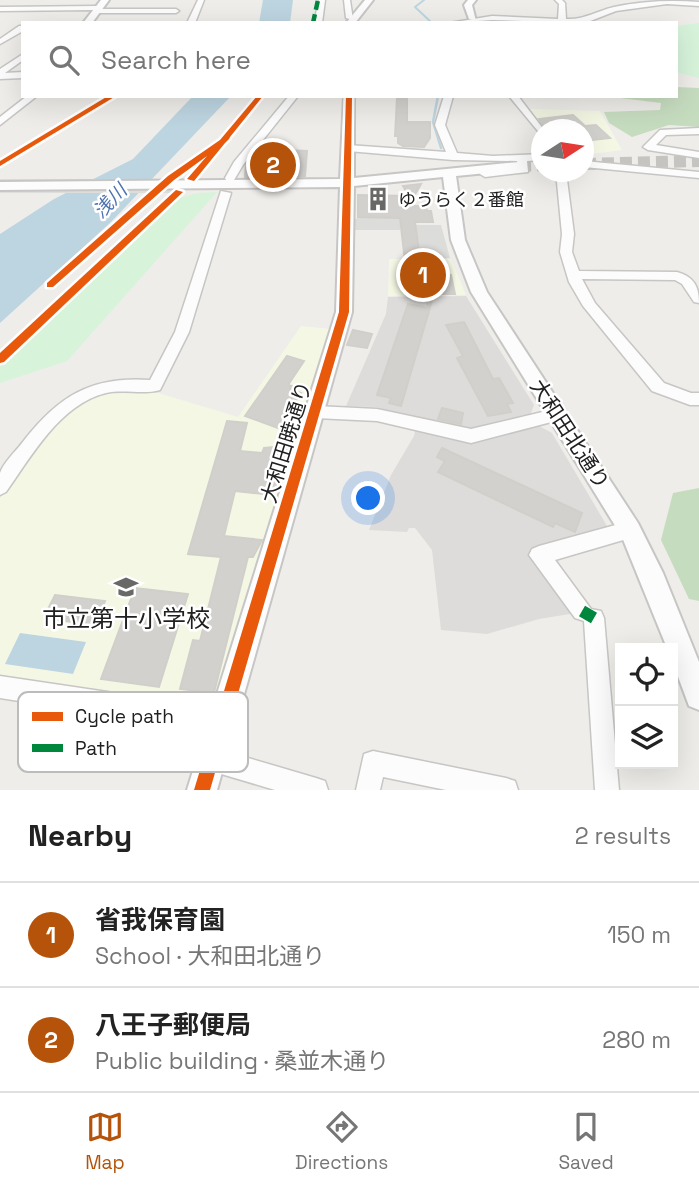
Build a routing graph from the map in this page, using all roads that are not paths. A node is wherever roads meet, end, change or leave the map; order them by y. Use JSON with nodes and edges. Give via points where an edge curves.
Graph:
{"nodes":[{"id":1,"x":153,"y":0,"type":"edge"},
{"id":2,"x":201,"y":0,"type":"edge"},
{"id":3,"x":322,"y":0,"type":"edge"},
{"id":4,"x":346,"y":0,"type":"edge"},
{"id":5,"x":369,"y":0,"type":"edge"},
{"id":6,"x":472,"y":0,"type":"edge"},
{"id":7,"x":558,"y":0,"type":"edge"},
{"id":8,"x":600,"y":5,"type":"dead end"},
{"id":9,"x":697,"y":5,"type":"edge"},
{"id":10,"x":100,"y":6,"type":"edge"},
{"id":11,"x":0,"y":9,"type":"edge"},
{"id":12,"x":146,"y":11,"type":"junction"},
{"id":13,"x":176,"y":11,"type":"dead end"},
{"id":14,"x":607,"y":12,"type":"junction"},
{"id":15,"x":89,"y":21,"type":"edge"},
{"id":16,"x":138,"y":21,"type":"edge"},
{"id":17,"x":192,"y":21,"type":"edge"},
{"id":18,"x":318,"y":21,"type":"edge"},
{"id":19,"x":350,"y":21,"type":"edge"},
{"id":20,"x":473,"y":21,"type":"edge"},
{"id":21,"x":560,"y":21,"type":"edge"},
{"id":22,"x":571,"y":21,"type":"edge"},
{"id":23,"x":21,"y":28,"type":"edge"},
{"id":24,"x":1,"y":29,"type":"edge"},
{"id":25,"x":21,"y":29,"type":"edge"},
{"id":26,"x":0,"y":42,"type":"edge"},
{"id":27,"x":19,"y":59,"type":"edge"},
{"id":28,"x":0,"y":61,"type":"edge"},
{"id":29,"x":0,"y":74,"type":"edge"},
{"id":30,"x":21,"y":75,"type":"edge"},
{"id":31,"x":30,"y":98,"type":"edge"},
{"id":32,"x":292,"y":98,"type":"edge"},
{"id":33,"x":349,"y":98,"type":"edge"},
{"id":34,"x":448,"y":98,"type":"edge"},
{"id":35,"x":514,"y":98,"type":"edge"},
{"id":36,"x":531,"y":120,"type":"edge"},
{"id":37,"x":0,"y":122,"type":"edge"},
{"id":38,"x":699,"y":131,"type":"edge"},
{"id":39,"x":348,"y":148,"type":"junction"},
{"id":40,"x":699,"y":155,"type":"edge"},
{"id":41,"x":531,"y":159,"type":"tunnel mouth"},
{"id":42,"x":520,"y":161,"type":"junction"},
{"id":43,"x":451,"y":165,"type":"junction"},
{"id":44,"x":594,"y":165,"type":"edge"},
{"id":45,"x":485,"y":174,"type":"dead end"},
{"id":46,"x":699,"y":175,"type":"edge"},
{"id":47,"x":230,"y":178,"type":"dead end"},
{"id":48,"x":562,"y":182,"type":"edge"},
{"id":49,"x":348,"y":183,"type":"junction"},
{"id":50,"x":0,"y":186,"type":"edge"},
{"id":51,"x":225,"y":193,"type":"dead end"},
{"id":52,"x":573,"y":275,"type":"junction"},
{"id":53,"x":699,"y":299,"type":"edge"},
{"id":54,"x":696,"y":401,"type":"edge"},
{"id":55,"x":316,"y":412,"type":"junction"},
{"id":56,"x":559,"y":414,"type":"junction"},
{"id":57,"x":0,"y":487,"type":"edge"},
{"id":58,"x":630,"y":530,"type":"junction"},
{"id":59,"x":0,"y":687,"type":"edge"},
{"id":60,"x":33,"y":692,"type":"edge"},
{"id":61,"x":231,"y":692,"type":"edge"},
{"id":62,"x":699,"y":696,"type":"edge"},
{"id":63,"x":248,"y":769,"type":"edge"},
{"id":64,"x":207,"y":772,"type":"edge"},
{"id":65,"x":497,"y":789,"type":"edge"},
{"id":66,"x":202,"y":790,"type":"edge"},
{"id":67,"x":316,"y":790,"type":"edge"},
{"id":68,"x":368,"y":790,"type":"edge"},
{"id":69,"x":607,"y":790,"type":"edge"}],
"edges":[{"from":1,"to":12,"type":"street"},
{"from":2,"to":17,"type":"street"},
{"from":3,"to":18,"type":"street"},
{"from":4,"to":19,"type":"street"},
{"from":5,"to":19,"type":"street"},
{"from":6,"to":20,"type":"street","via":[[468,5]]},
{"from":7,"to":21,"type":"street","via":[[562,3]]},
{"from":8,"to":14,"type":"street"},
{"from":9,"to":14,"type":"street","via":[[667,2]]},
{"from":10,"to":11,"type":"street"},
{"from":10,"to":12,"type":"street"},
{"from":10,"to":15,"type":"street"},
{"from":12,"to":13,"type":"street"},
{"from":12,"to":16,"type":"street"},
{"from":14,"to":22,"type":"street"},
{"from":23,"to":24,"type":"street"},
{"from":25,"to":26,"type":"street"},
{"from":27,"to":28,"type":"street"},
{"from":27,"to":29,"type":"street"},
{"from":29,"to":30,"type":"street"},
{"from":31,"to":37,"type":"street"},
{"from":32,"to":47,"type":"street"},
{"from":33,"to":39,"type":"street","name":"大和田暁通り"},
{"from":34,"to":43,"type":"street","via":[[440,125]]},
{"from":35,"to":36,"type":"street"},
{"from":38,"to":40,"type":"street","via":[[663,132],[648,147]]},
{"from":39,"to":43,"type":"street"},
{"from":39,"to":49,"type":"street","name":"大和田暁通り"},
{"from":41,"to":42,"type":"street"},
{"from":42,"to":43,"type":"street"},
{"from":42,"to":45,"type":"street","via":[[524,170]]},
{"from":43,"to":49,"type":"street"},
{"from":43,"to":56,"type":"street","name":"大和田北通り","via":[[458,240],[479,292]]},
{"from":44,"to":46,"type":"street"},
{"from":48,"to":52,"type":"street","via":[[566,252]]},
{"from":49,"to":50,"type":"street"},
{"from":49,"to":55,"type":"street","name":"大和田暁通り","via":[[347,295]]},
{"from":51,"to":57,"type":"street","via":[[182,331],[155,386],[121,382],[78,396],[50,420]]},
{"from":52,"to":53,"type":"street","via":[[677,276],[687,281]]},
{"from":52,"to":54,"type":"street","via":[[590,306],[659,387]]},
{"from":55,"to":56,"type":"street","via":[[377,415],[471,436]]},
{"from":55,"to":61,"type":"street","name":"大和田暁通り"},
{"from":56,"to":58,"type":"street","name":"大和田北通り"},
{"from":58,"to":62,"type":"street","name":"大和田北通り"},
{"from":58,"to":69,"type":"street","via":[[539,555],[588,615]]},
{"from":59,"to":60,"type":"street"},
{"from":63,"to":67,"type":"street"},
{"from":64,"to":66,"type":"street","name":"大和田暁通り"},
{"from":65,"to":68,"type":"street","via":[[373,762]]}]}
